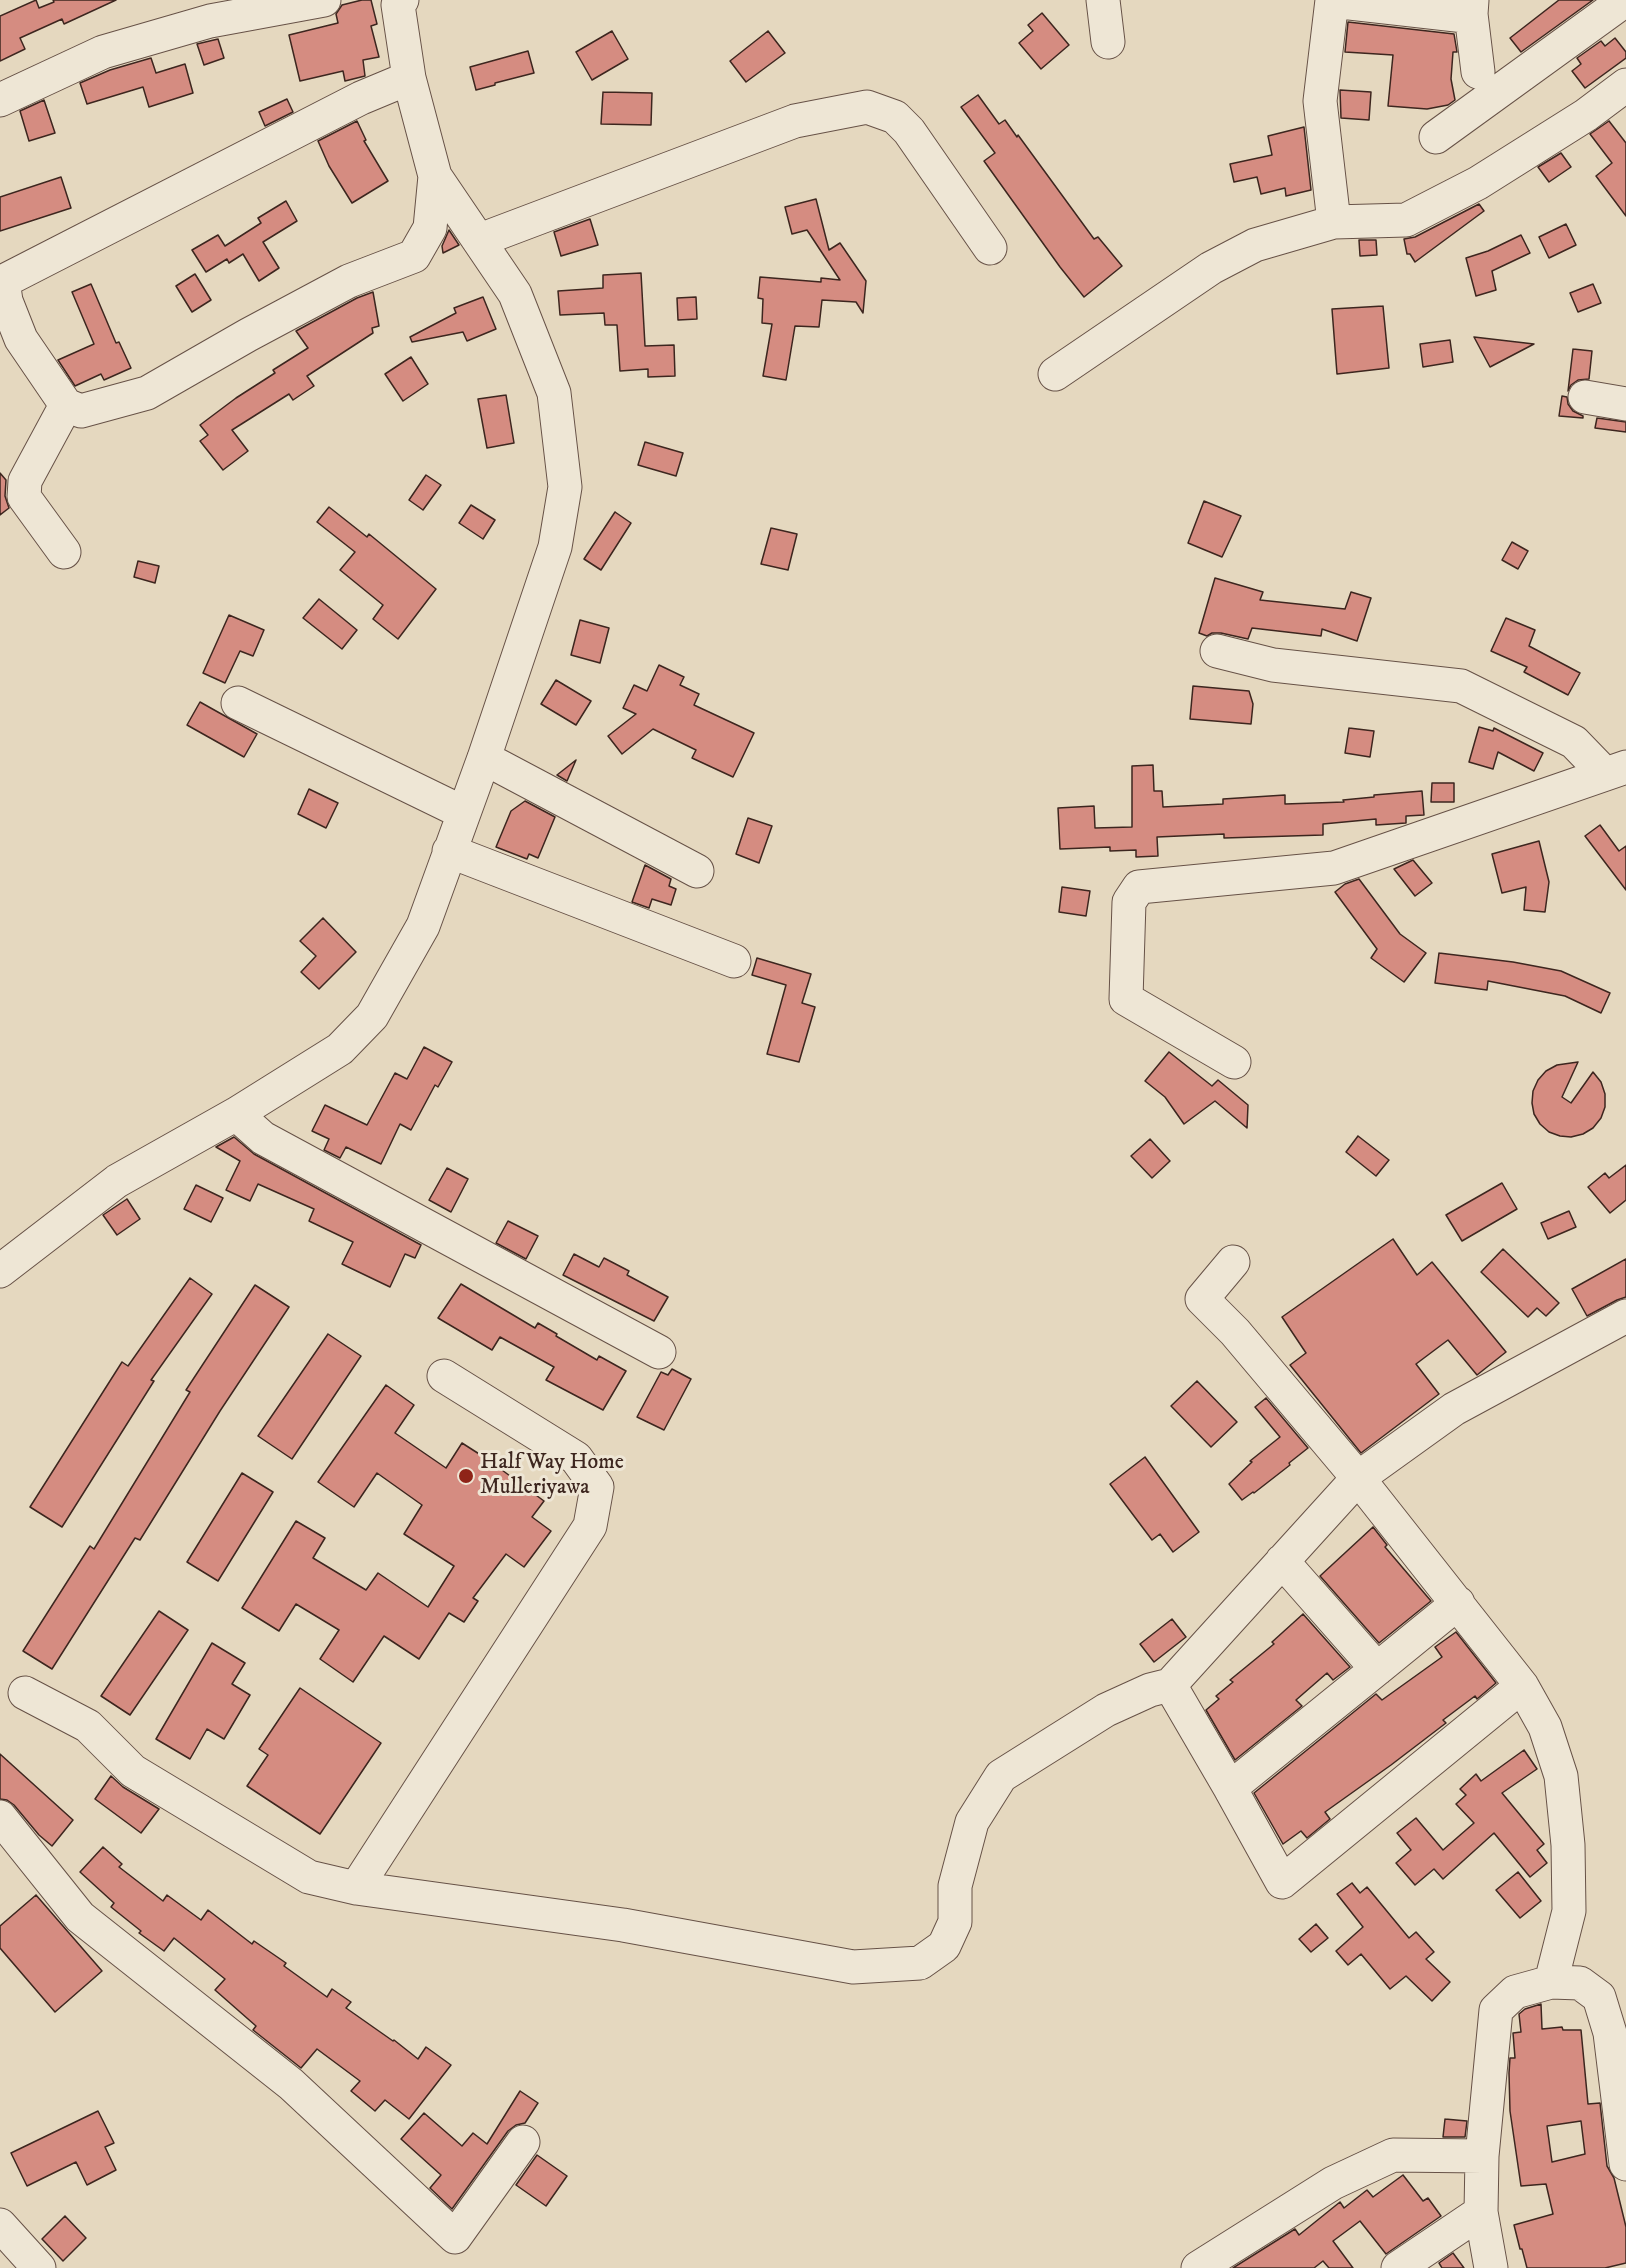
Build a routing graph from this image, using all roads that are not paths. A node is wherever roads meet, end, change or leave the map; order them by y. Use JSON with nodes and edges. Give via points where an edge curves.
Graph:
{"nodes":[{"id":1,"x":324,"y":0,"type":"edge"},
{"id":2,"x":1103,"y":0,"type":"edge"},
{"id":3,"x":1625,"y":0,"type":"edge"},
{"id":4,"x":1332,"y":1,"type":"edge"},
{"id":5,"x":397,"y":2,"type":"edge"},
{"id":6,"x":1472,"y":7,"type":"edge"},
{"id":7,"x":1108,"y":42,"type":"dead end"},
{"id":8,"x":1478,"y":72,"type":"dead end"},
{"id":9,"x":409,"y":78,"type":"junction"},
{"id":10,"x":1626,"y":85,"type":"edge"},
{"id":11,"x":0,"y":100,"type":"edge"},
{"id":12,"x":1436,"y":137,"type":"dead end"},
{"id":13,"x":435,"y":176,"type":"junction"},
{"id":14,"x":1334,"y":222,"type":"junction"},
{"id":15,"x":480,"y":240,"type":"junction"},
{"id":16,"x":990,"y":248,"type":"dead end"},
{"id":17,"x":1,"y":282,"type":"edge"},
{"id":18,"x":1054,"y":374,"type":"dead end"},
{"id":19,"x":1585,"y":398,"type":"dead end"},
{"id":20,"x":1626,"y":404,"type":"edge"},
{"id":21,"x":66,"y":405,"type":"junction"},
{"id":22,"x":64,"y":552,"type":"dead end"},
{"id":23,"x":1217,"y":651,"type":"dead end"},
{"id":24,"x":238,"y":703,"type":"dead end"},
{"id":25,"x":484,"y":758,"type":"junction"},
{"id":26,"x":1616,"y":771,"type":"edge"},
{"id":27,"x":464,"y":813,"type":"junction"},
{"id":28,"x":450,"y":851,"type":"junction"},
{"id":29,"x":697,"y":871,"type":"dead end"},
{"id":30,"x":734,"y":961,"type":"dead end"},
{"id":31,"x":1234,"y":1062,"type":"dead end"},
{"id":32,"x":236,"y":1114,"type":"junction"},
{"id":33,"x":1233,"y":1262,"type":"dead end"},
{"id":34,"x":0,"y":1271,"type":"edge"},
{"id":35,"x":1626,"y":1316,"type":"edge"},
{"id":36,"x":659,"y":1352,"type":"dead end"},
{"id":37,"x":444,"y":1376,"type":"dead end"},
{"id":38,"x":1358,"y":1478,"type":"junction"},
{"id":39,"x":1282,"y":1561,"type":"junction"},
{"id":40,"x":1458,"y":1604,"type":"junction"},
{"id":41,"x":1377,"y":1669,"type":"junction"},
{"id":42,"x":1170,"y":1685,"type":"junction"},
{"id":43,"x":1522,"y":1686,"type":"junction"},
{"id":44,"x":25,"y":1693,"type":"dead end"},
{"id":45,"x":1230,"y":1788,"type":"junction"},
{"id":46,"x":0,"y":1817,"type":"edge"},
{"id":47,"x":356,"y":1888,"type":"junction"},
{"id":48,"x":1551,"y":1982,"type":"junction"},
{"id":49,"x":1618,"y":2032,"type":"edge"},
{"id":50,"x":523,"y":2142,"type":"dead end"},
{"id":51,"x":1482,"y":2156,"type":"junction"},
{"id":52,"x":1626,"y":2165,"type":"edge"},
{"id":53,"x":1481,"y":2212,"type":"junction"},
{"id":54,"x":0,"y":2225,"type":"edge"},
{"id":55,"x":39,"y":2268,"type":"edge"},
{"id":56,"x":1198,"y":2268,"type":"edge"},
{"id":57,"x":1398,"y":2268,"type":"edge"},
{"id":58,"x":1491,"y":2268,"type":"edge"}],
"edges":[{"from":1,"to":11,"type":"street","via":[[210,21],[103,52]]},
{"from":2,"to":7,"type":"street"},
{"from":3,"to":12,"type":"street"},
{"from":4,"to":6,"type":"street","via":[[1465,16]]},
{"from":4,"to":14,"type":"street","via":[[1320,101]]},
{"from":5,"to":9,"type":"street"},
{"from":6,"to":8,"type":"street"},
{"from":9,"to":13,"type":"street"},
{"from":9,"to":17,"type":"street","via":[[361,98]]},
{"from":10,"to":14,"type":"street","via":[[1478,183],[1406,220]]},
{"from":13,"to":15,"type":"street"},
{"from":13,"to":21,"type":"street","via":[[430,228],[414,256],[349,281],[147,393],[81,411]]},
{"from":14,"to":18,"type":"street","via":[[1255,245],[1211,268]]},
{"from":15,"to":16,"type":"street","via":[[795,121],[867,107],[895,117],[909,131]]},
{"from":15,"to":25,"type":"street","via":[[515,294],[554,393],[565,488],[555,547]]},
{"from":17,"to":21,"type":"street","via":[[21,339]]},
{"from":19,"to":20,"type":"street"},
{"from":21,"to":22,"type":"street","via":[[25,481],[24,497]]},
{"from":23,"to":26,"type":"street","via":[[1273,665],[1461,686],[1574,742]]},
{"from":24,"to":27,"type":"street"},
{"from":25,"to":27,"type":"street"},
{"from":25,"to":29,"type":"street"},
{"from":26,"to":31,"type":"street","via":[[1334,868],[1138,887],[1129,902],[1126,999]]},
{"from":27,"to":28,"type":"street"},
{"from":28,"to":30,"type":"street"},
{"from":28,"to":32,"type":"street","via":[[423,926],[372,1016],[340,1049]]},
{"from":32,"to":34,"type":"street","via":[[117,1181]]},
{"from":32,"to":36,"type":"street","via":[[263,1137]]},
{"from":33,"to":38,"type":"street","via":[[1202,1299],[1235,1332]]},
{"from":35,"to":38,"type":"street","via":[[1454,1409]]},
{"from":37,"to":47,"type":"street","via":[[576,1458],[597,1487],[590,1526]]},
{"from":38,"to":39,"type":"street"},
{"from":38,"to":40,"type":"street"},
{"from":39,"to":41,"type":"street"},
{"from":39,"to":42,"type":"street"},
{"from":40,"to":41,"type":"street"},
{"from":40,"to":43,"type":"street"},
{"from":41,"to":45,"type":"street"},
{"from":42,"to":45,"type":"street"},
{"from":42,"to":47,"type":"street","via":[[1106,1710],[1002,1776],[972,1822],[955,1886],[955,1922],[944,1946],[920,1963],[853,1967],[623,1925]]},
{"from":43,"to":45,"type":"street","via":[[1282,1882]]},
{"from":43,"to":48,"type":"street","via":[[1545,1727],[1561,1776],[1568,1845],[1569,1911]]},
{"from":44,"to":47,"type":"street","via":[[88,1726],[133,1771],[309,1877]]},
{"from":46,"to":50,"type":"street","via":[[80,1917],[291,2084],[455,2237]]},
{"from":48,"to":49,"type":"street","via":[[1580,1983],[1599,1997]]},
{"from":48,"to":51,"type":"street","via":[[1515,1992],[1496,2010]]},
{"from":49,"to":52,"type":"street"},
{"from":51,"to":53,"type":"street"},
{"from":51,"to":56,"type":"street","via":[[1394,2155],[1333,2182]]},
{"from":53,"to":57,"type":"street"},
{"from":53,"to":58,"type":"street"},
{"from":54,"to":55,"type":"street"}]}
